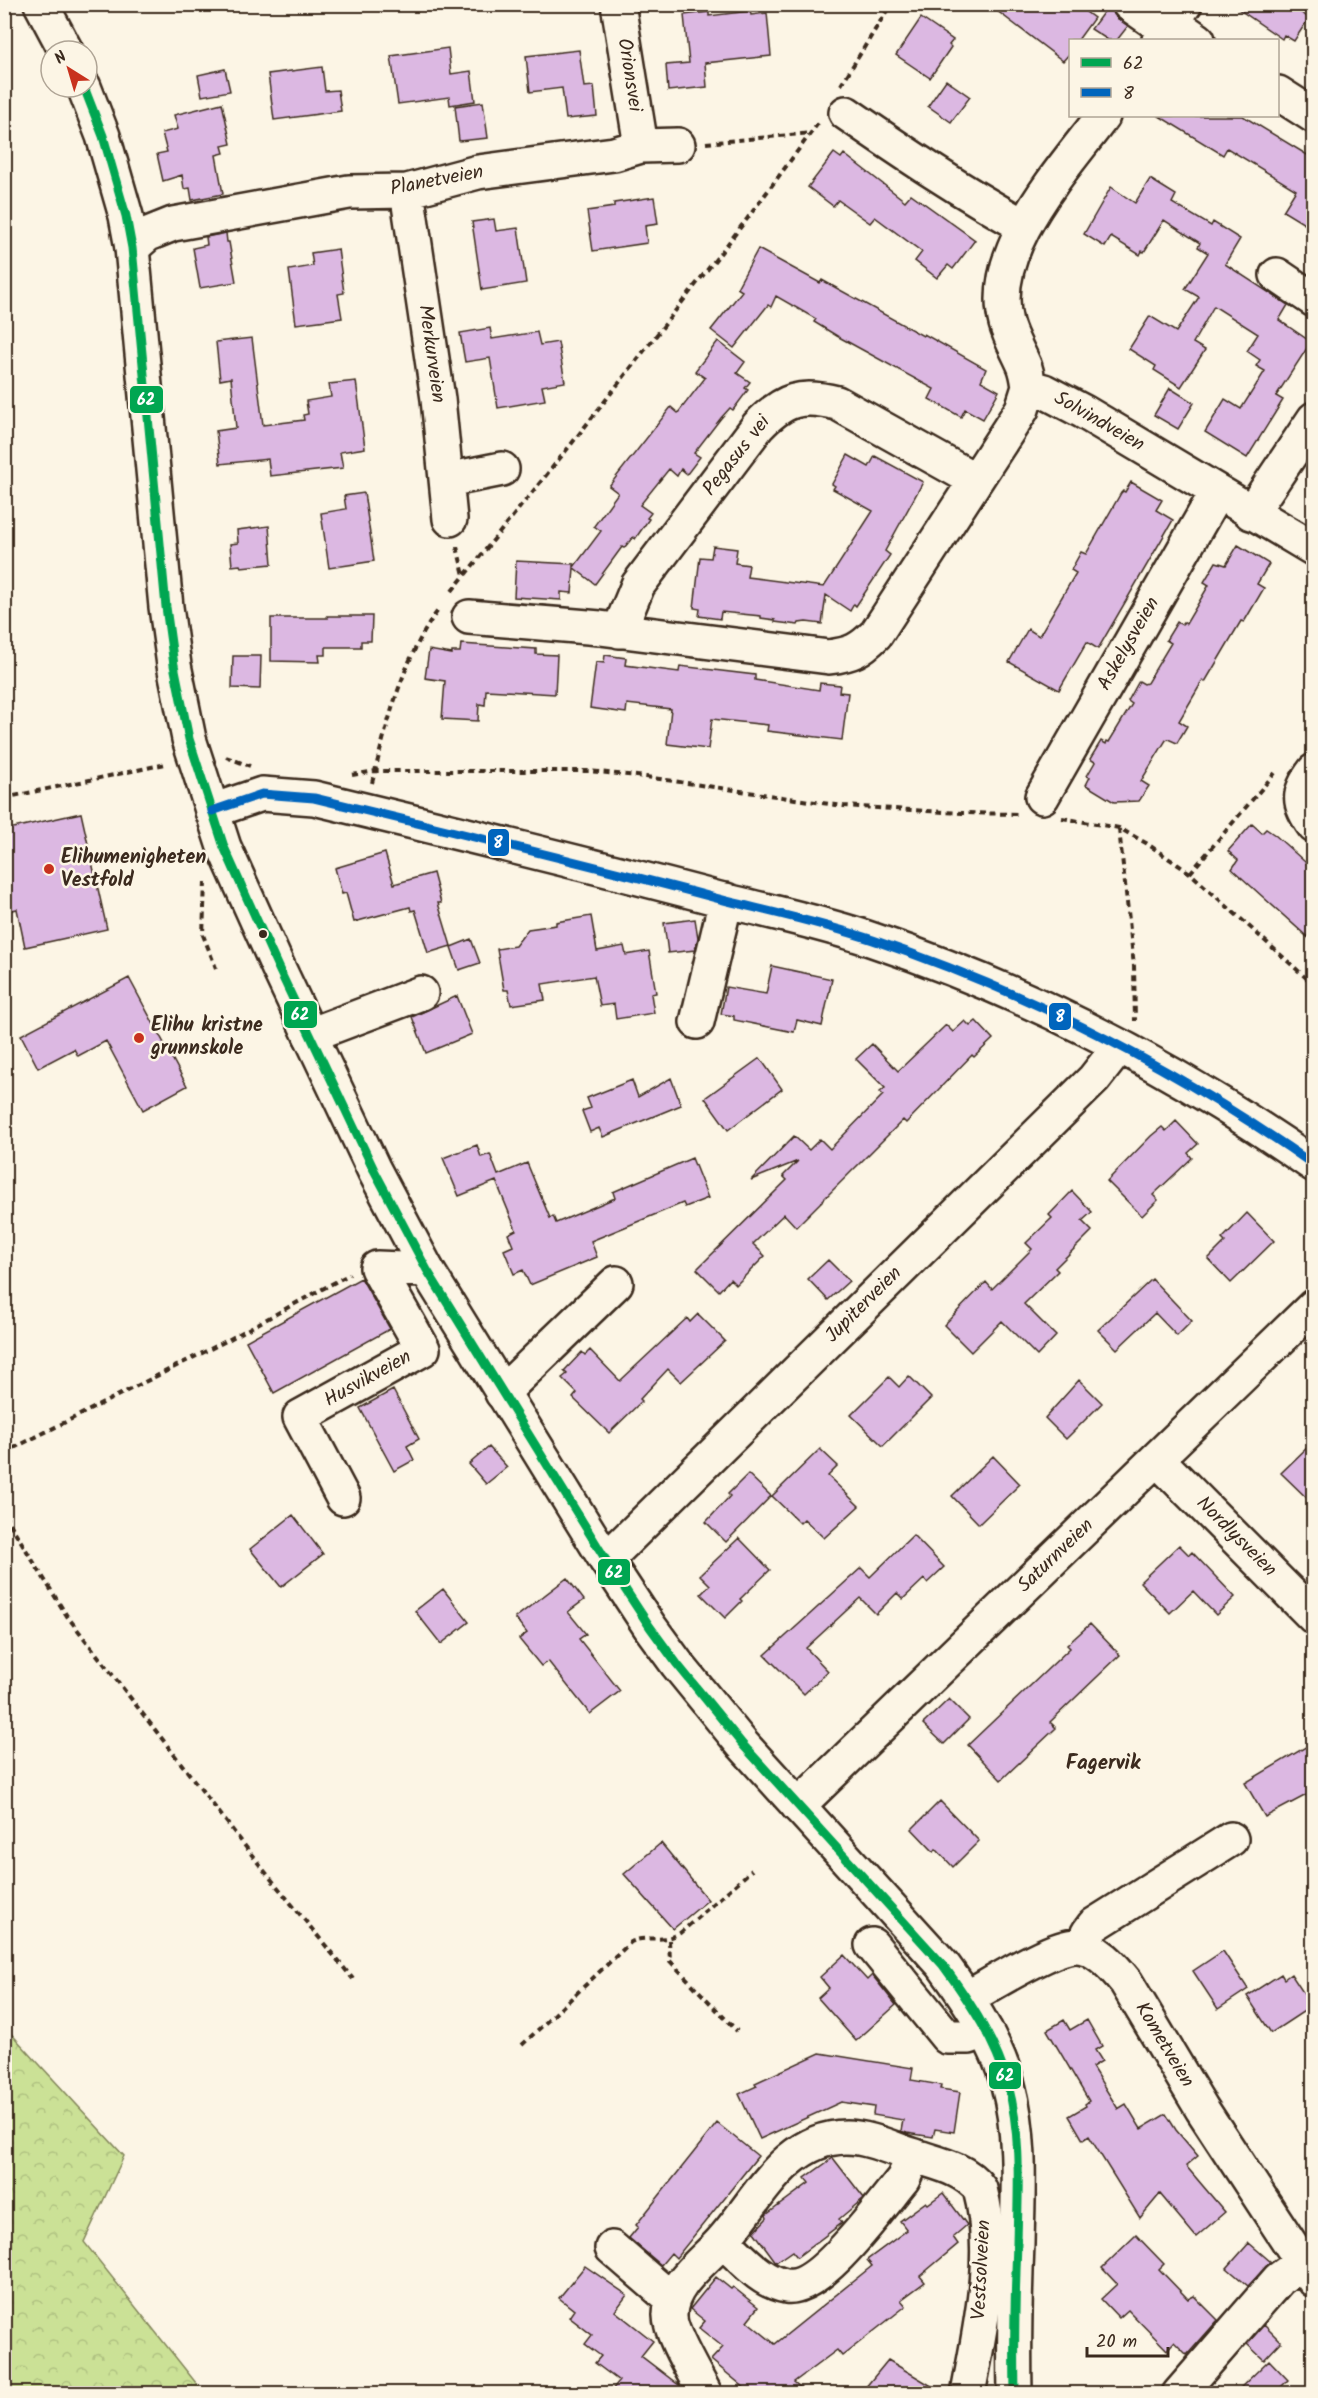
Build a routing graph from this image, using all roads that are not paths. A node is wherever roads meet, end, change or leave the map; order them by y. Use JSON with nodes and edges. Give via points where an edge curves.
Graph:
{"nodes":[{"id":1,"x":41,"y":4,"type":"edge"},
{"id":2,"x":618,"y":4,"type":"edge"},
{"id":3,"x":1129,"y":4,"type":"edge"},
{"id":4,"x":1176,"y":28,"type":"edge"},
{"id":5,"x":60,"y":39,"type":"edge"},
{"id":6,"x":1279,"y":94,"type":"edge"},
{"id":7,"x":89,"y":99,"type":"edge"},
{"id":8,"x":835,"y":107,"type":"road end"},
{"id":9,"x":1314,"y":116,"type":"edge"},
{"id":10,"x":1102,"y":117,"type":"edge"},
{"id":11,"x":641,"y":146,"type":"junction"},
{"id":12,"x":678,"y":146,"type":"road end"},
{"id":13,"x":407,"y":191,"type":"junction"},
{"id":14,"x":1024,"y":225,"type":"junction"},
{"id":15,"x":132,"y":248,"type":"junction"},
{"id":16,"x":1277,"y":275,"type":"dead end"},
{"id":17,"x":1314,"y":300,"type":"edge"},
{"id":18,"x":1029,"y":387,"type":"junction"},
{"id":19,"x":1314,"y":419,"type":"edge"},
{"id":20,"x":502,"y":469,"type":"dead end"},
{"id":21,"x":447,"y":480,"type":"junction"},
{"id":22,"x":975,"y":480,"type":"junction"},
{"id":23,"x":1217,"y":492,"type":"junction"},
{"id":24,"x":1251,"y":513,"type":"junction"},
{"id":25,"x":450,"y":519,"type":"dead end"},
{"id":26,"x":1314,"y":549,"type":"edge"},
{"id":27,"x":455,"y":605,"type":"road end"},
{"id":28,"x":619,"y":631,"type":"junction"},
{"id":29,"x":1309,"y":777,"type":"edge"},
{"id":30,"x":1042,"y":810,"type":"road end"},
{"id":31,"x":212,"y":811,"type":"junction"},
{"id":32,"x":1314,"y":826,"type":"edge"},
{"id":33,"x":726,"y":900,"type":"junction"},
{"id":34,"x":421,"y":993,"type":"dead end"},
{"id":35,"x":697,"y":1022,"type":"dead end"},
{"id":36,"x":310,"y":1035,"type":"junction"},
{"id":37,"x":1127,"y":1051,"type":"junction"},
{"id":38,"x":1314,"y":1165,"type":"edge"},
{"id":39,"x":427,"y":1270,"type":"junction"},
{"id":40,"x":616,"y":1283,"type":"dead end"},
{"id":41,"x":1314,"y":1306,"type":"edge"},
{"id":42,"x":502,"y":1393,"type":"junction"},
{"id":43,"x":1157,"y":1459,"type":"junction"},
{"id":44,"x":343,"y":1498,"type":"dead end"},
{"id":45,"x":606,"y":1560,"type":"junction"},
{"id":46,"x":1314,"y":1617,"type":"edge"},
{"id":47,"x":798,"y":1806,"type":"junction"},
{"id":48,"x":1231,"y":1839,"type":"dead end"},
{"id":49,"x":872,"y":1945,"type":"dead end"},
{"id":50,"x":1086,"y":1948,"type":"junction"},
{"id":51,"x":967,"y":1998,"type":"junction"},
{"id":52,"x":986,"y":2031,"type":"junction"},
{"id":53,"x":911,"y":2155,"type":"junction"},
{"id":54,"x":723,"y":2241,"type":"junction"},
{"id":55,"x":612,"y":2248,"type":"dead end"},
{"id":56,"x":1307,"y":2272,"type":"edge"},
{"id":57,"x":671,"y":2299,"type":"junction"},
{"id":58,"x":705,"y":2394,"type":"edge"},
{"id":59,"x":968,"y":2394,"type":"edge"},
{"id":60,"x":1016,"y":2394,"type":"edge"},
{"id":61,"x":1179,"y":2394,"type":"edge"}],
"edges":[{"from":1,"to":5,"type":"street"},
{"from":2,"to":11,"type":"street","name":"Orionsvei"},
{"from":3,"to":4,"type":"street"},
{"from":6,"to":9,"type":"street"},
{"from":7,"to":15,"type":"street","via":[[103,136]]},
{"from":8,"to":14,"type":"street","via":[[978,200]]},
{"from":10,"to":14,"type":"street","name":"Solvindveien"},
{"from":11,"to":12,"type":"street","name":"Planetveien"},
{"from":11,"to":13,"type":"street","name":"Planetveien","via":[[614,154],[478,172]]},
{"from":13,"to":15,"type":"street","name":"Planetveien","via":[[349,192],[173,224],[148,234]]},
{"from":13,"to":21,"type":"street","name":"Merkurveien"},
{"from":14,"to":18,"type":"street","name":"Solvindveien","via":[[1008,261],[1003,294],[1006,323]]},
{"from":15,"to":31,"type":"street","via":[[171,642],[189,739]]},
{"from":16,"to":17,"type":"street"},
{"from":18,"to":22,"type":"street","via":[[1023,409]]},
{"from":18,"to":23,"type":"street","name":"Solvindveien","via":[[1084,412]]},
{"from":19,"to":24,"type":"street"},
{"from":20,"to":21,"type":"street"},
{"from":21,"to":25,"type":"street","name":"Merkurveien"},
{"from":22,"to":28,"type":"street","via":[[876,634],[848,655],[790,653]]},
{"from":22,"to":28,"type":"street","name":"Pegasus vei","via":[[837,403],[805,397],[783,404],[758,426],[638,585]]},
{"from":23,"to":24,"type":"street","name":"Solvindveien"},
{"from":23,"to":30,"type":"street","name":"Askelysveien"},
{"from":24,"to":26,"type":"street","name":"Solvindveien"},
{"from":27,"to":28,"type":"street"},
{"from":29,"to":32,"type":"street","via":[[1300,796],[1304,812]]},
{"from":31,"to":33,"type":"street","via":[[262,794],[314,798]]},
{"from":31,"to":36,"type":"street","via":[[224,847]]},
{"from":33,"to":35,"type":"street"},
{"from":33,"to":37,"type":"street","via":[[872,939],[982,980],[1059,1013]]},
{"from":34,"to":36,"type":"street"},
{"from":36,"to":39,"type":"street"},
{"from":37,"to":38,"type":"street","via":[[1189,1083]]},
{"from":37,"to":45,"type":"street","name":"Jupiterveien","via":[[1094,1079]]},
{"from":39,"to":42,"type":"street"},
{"from":39,"to":44,"type":"street","name":"Husvikveien","via":[[377,1268],[423,1349],[300,1417]]},
{"from":40,"to":42,"type":"street"},
{"from":41,"to":43,"type":"street","name":"Saturnveien"},
{"from":42,"to":45,"type":"street"},
{"from":43,"to":46,"type":"street","name":"Nordlysveien"},
{"from":43,"to":47,"type":"street","name":"Saturnveien"},
{"from":45,"to":47,"type":"street","via":[[677,1664]]},
{"from":47,"to":51,"type":"street","via":[[908,1924]]},
{"from":48,"to":50,"type":"street","via":[[1094,1925],[1088,1933]]},
{"from":49,"to":52,"type":"street","via":[[947,2037],[969,2037]]},
{"from":50,"to":51,"type":"street","via":[[1057,1949]]},
{"from":50,"to":56,"type":"street","name":"Kometveien","via":[[1111,1963],[1126,1982]]},
{"from":51,"to":52,"type":"street"},
{"from":52,"to":60,"type":"street","via":[[1007,2084],[1016,2128]]},
{"from":53,"to":54,"type":"street","name":"Vestsolveien","via":[[847,2137],[808,2147],[776,2172]]},
{"from":53,"to":54,"type":"street","via":[[903,2179],[842,2253],[819,2274],[797,2286],[770,2282]]},
{"from":53,"to":59,"type":"street","name":"Vestsolveien","via":[[960,2172],[980,2189],[985,2206],[986,2271]]},
{"from":54,"to":57,"type":"street","name":"Vestsolveien"},
{"from":55,"to":57,"type":"street"},
{"from":56,"to":61,"type":"street","name":"Kometveien","via":[[1279,2279]]},
{"from":57,"to":58,"type":"street","via":[[669,2318]]}]}
